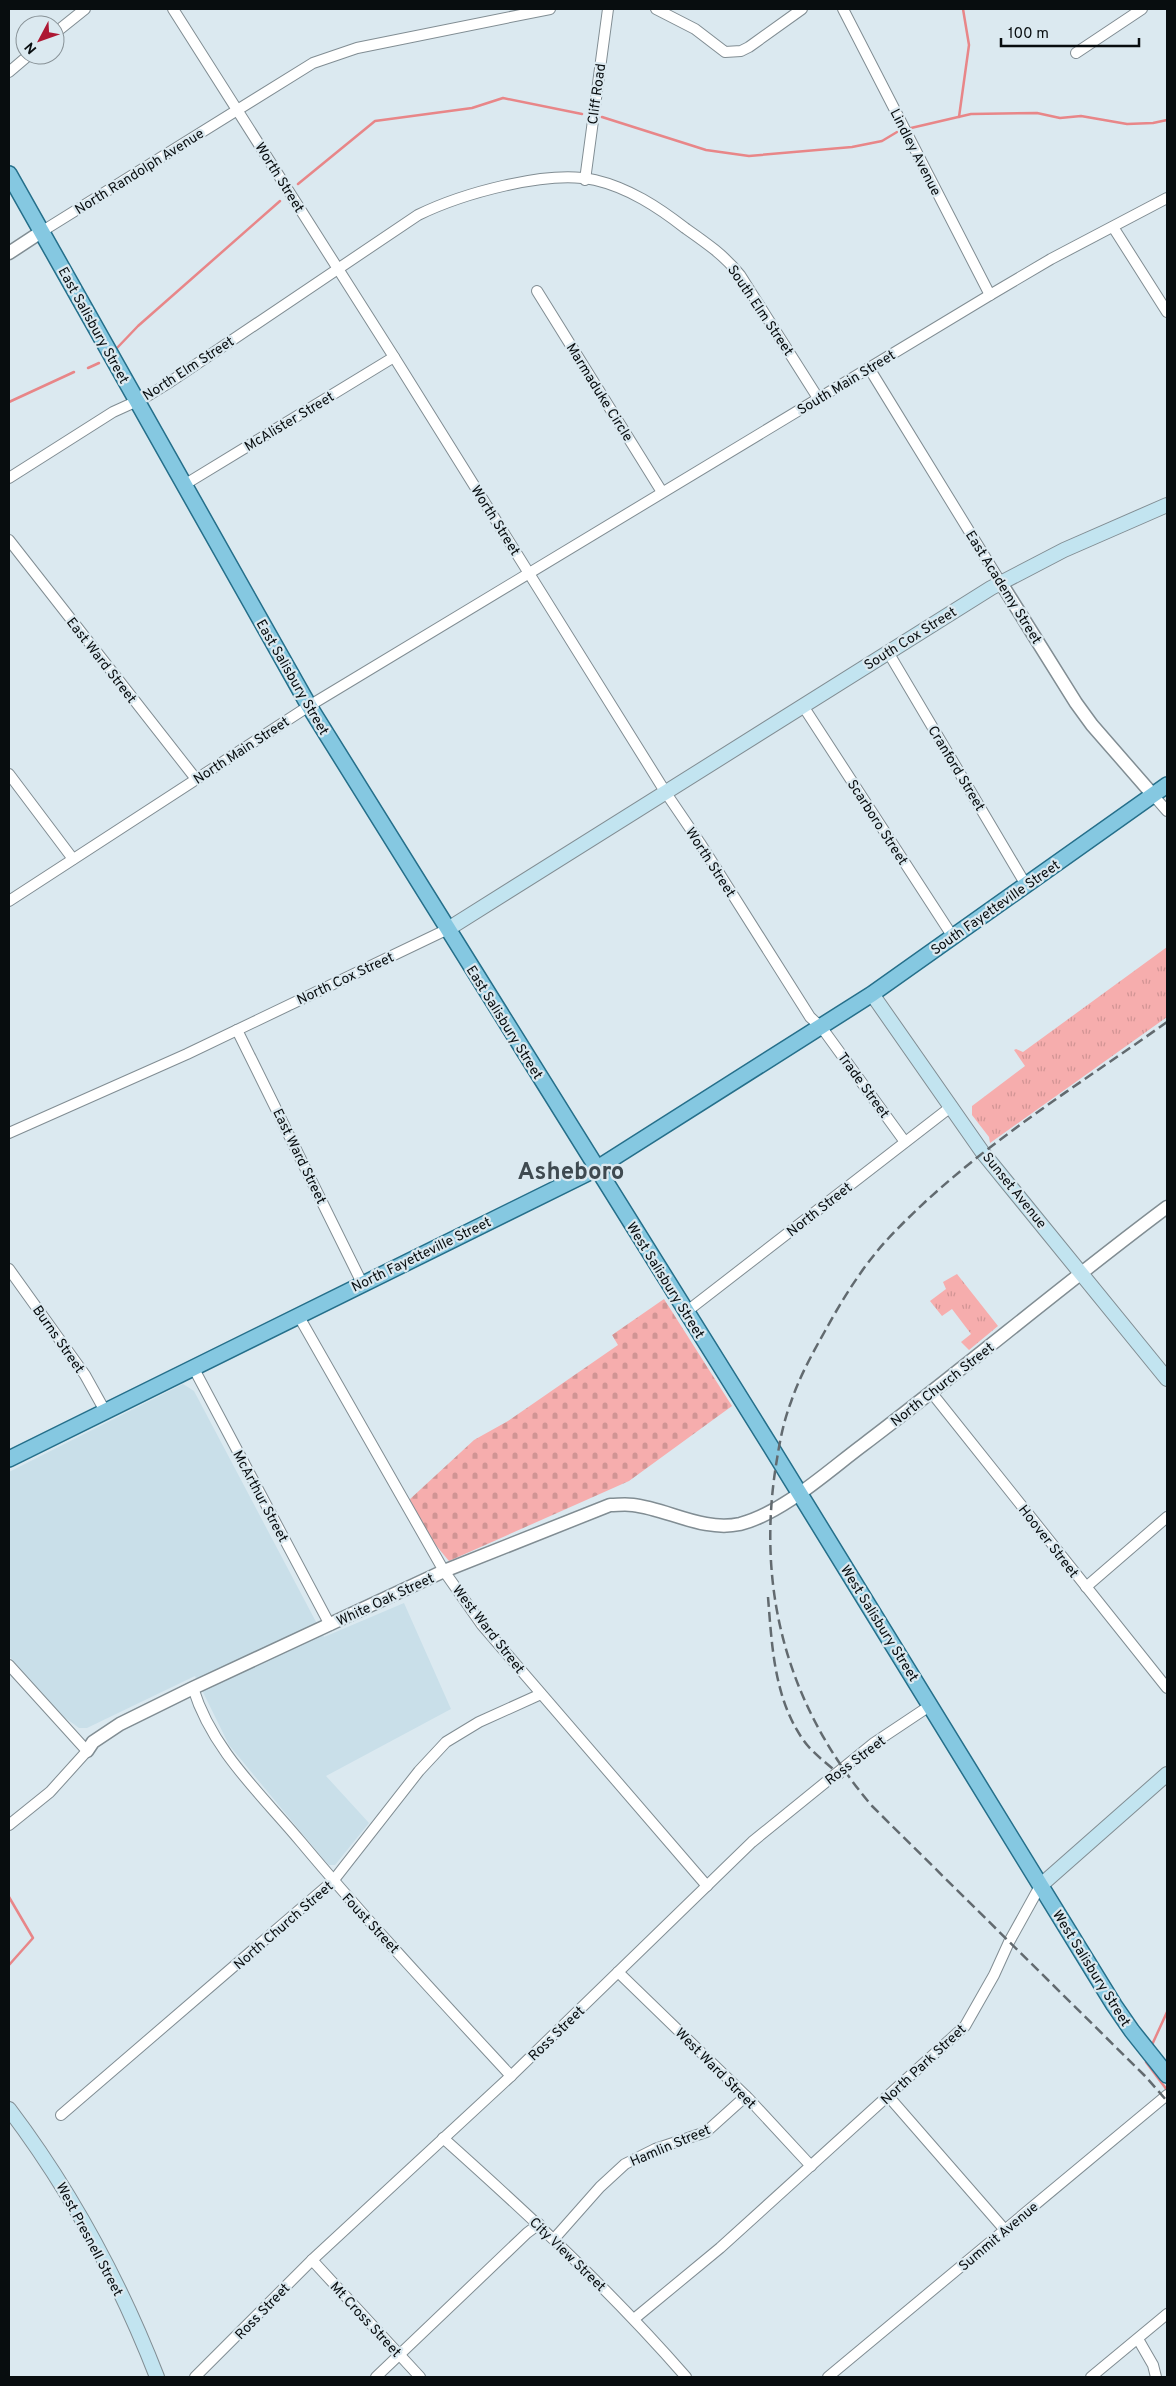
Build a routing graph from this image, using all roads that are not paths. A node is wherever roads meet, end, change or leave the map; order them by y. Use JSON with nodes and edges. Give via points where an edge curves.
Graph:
{"nodes":[{"id":1,"x":84,"y":9,"type":"edge"},
{"id":2,"x":173,"y":9,"type":"edge"},
{"id":3,"x":550,"y":9,"type":"edge"},
{"id":4,"x":608,"y":9,"type":"edge"},
{"id":5,"x":656,"y":9,"type":"edge"},
{"id":6,"x":802,"y":9,"type":"edge"},
{"id":7,"x":843,"y":9,"type":"edge"},
{"id":8,"x":1142,"y":9,"type":"edge"},
{"id":9,"x":65,"y":25,"type":"edge"},
{"id":10,"x":1076,"y":53,"type":"dead end"},
{"id":11,"x":237,"y":110,"type":"junction"},
{"id":12,"x":9,"y":174,"type":"edge"},
{"id":13,"x":585,"y":180,"type":"junction"},
{"id":14,"x":1167,"y":198,"type":"edge"},
{"id":15,"x":1113,"y":226,"type":"junction"},
{"id":16,"x":41,"y":232,"type":"junction"},
{"id":17,"x":9,"y":253,"type":"edge"},
{"id":18,"x":338,"y":269,"type":"junction"},
{"id":19,"x":538,"y":292,"type":"dead end"},
{"id":20,"x":990,"y":295,"type":"junction"},
{"id":21,"x":1167,"y":312,"type":"edge"},
{"id":22,"x":394,"y":357,"type":"junction"},
{"id":23,"x":869,"y":368,"type":"junction"},
{"id":24,"x":818,"y":398,"type":"junction"},
{"id":25,"x":137,"y":401,"type":"junction"},
{"id":26,"x":9,"y":478,"type":"edge"},
{"id":27,"x":184,"y":485,"type":"junction"},
{"id":28,"x":662,"y":492,"type":"junction"},
{"id":29,"x":1167,"y":505,"type":"edge"},
{"id":30,"x":9,"y":540,"type":"edge"},
{"id":31,"x":529,"y":573,"type":"junction"},
{"id":32,"x":1002,"y":583,"type":"junction"},
{"id":33,"x":888,"y":652,"type":"junction"},
{"id":34,"x":308,"y":706,"type":"junction"},
{"id":35,"x":803,"y":706,"type":"junction"},
{"id":36,"x":9,"y":774,"type":"edge"},
{"id":37,"x":196,"y":779,"type":"junction"},
{"id":38,"x":1167,"y":785,"type":"edge"},
{"id":39,"x":666,"y":793,"type":"junction"},
{"id":40,"x":1153,"y":795,"type":"junction"},
{"id":41,"x":1167,"y":811,"type":"edge"},
{"id":42,"x":73,"y":859,"type":"junction"},
{"id":43,"x":1026,"y":885,"type":"junction"},
{"id":44,"x":9,"y":901,"type":"edge"},
{"id":45,"x":448,"y":929,"type":"junction"},
{"id":46,"x":953,"y":937,"type":"junction"},
{"id":47,"x":872,"y":994,"type":"junction"},
{"id":48,"x":822,"y":1028,"type":"junction"},
{"id":49,"x":237,"y":1030,"type":"junction"},
{"id":50,"x":952,"y":1106,"type":"junction"},
{"id":51,"x":9,"y":1133,"type":"edge"},
{"id":52,"x":905,"y":1142,"type":"junction"},
{"id":53,"x":596,"y":1169,"type":"junction"},
{"id":54,"x":1167,"y":1208,"type":"edge"},
{"id":55,"x":9,"y":1269,"type":"edge"},
{"id":56,"x":1083,"y":1274,"type":"junction"},
{"id":57,"x":362,"y":1283,"type":"junction"},
{"id":58,"x":686,"y":1312,"type":"junction"},
{"id":59,"x":298,"y":1315,"type":"junction"},
{"id":60,"x":193,"y":1367,"type":"junction"},
{"id":61,"x":1167,"y":1379,"type":"edge"},
{"id":62,"x":931,"y":1392,"type":"junction"},
{"id":63,"x":106,"y":1411,"type":"junction"},
{"id":64,"x":9,"y":1459,"type":"edge"},
{"id":65,"x":799,"y":1493,"type":"junction"},
{"id":66,"x":1167,"y":1517,"type":"edge"},
{"id":67,"x":444,"y":1570,"type":"junction"},
{"id":68,"x":1086,"y":1587,"type":"junction"},
{"id":69,"x":330,"y":1625,"type":"junction"},
{"id":70,"x":9,"y":1665,"type":"edge"},
{"id":71,"x":193,"y":1688,"type":"junction"},
{"id":72,"x":1167,"y":1688,"type":"edge"},
{"id":73,"x":541,"y":1694,"type":"junction"},
{"id":74,"x":931,"y":1705,"type":"junction"},
{"id":75,"x":86,"y":1751,"type":"junction"},
{"id":76,"x":1167,"y":1774,"type":"edge"},
{"id":77,"x":9,"y":1825,"type":"edge"},
{"id":78,"x":333,"y":1881,"type":"junction"},
{"id":79,"x":707,"y":1886,"type":"junction"},
{"id":80,"x":1040,"y":1886,"type":"junction"},
{"id":81,"x":618,"y":1972,"type":"junction"},
{"id":82,"x":1167,"y":2075,"type":"edge"},
{"id":83,"x":511,"y":2076,"type":"junction"},
{"id":84,"x":1167,"y":2095,"type":"edge"},
{"id":85,"x":746,"y":2096,"type":"junction"},
{"id":86,"x":889,"y":2097,"type":"junction"},
{"id":87,"x":9,"y":2110,"type":"edge"},
{"id":88,"x":61,"y":2115,"type":"dead end"},
{"id":89,"x":443,"y":2138,"type":"junction"},
{"id":90,"x":811,"y":2166,"type":"junction"},
{"id":91,"x":539,"y":2224,"type":"junction"},
{"id":92,"x":1005,"y":2230,"type":"junction"},
{"id":93,"x":554,"y":2239,"type":"junction"},
{"id":94,"x":312,"y":2260,"type":"junction"},
{"id":95,"x":1167,"y":2314,"type":"edge"},
{"id":96,"x":634,"y":2319,"type":"junction"},
{"id":97,"x":1138,"y":2339,"type":"junction"},
{"id":98,"x":400,"y":2355,"type":"junction"},
{"id":99,"x":157,"y":2377,"type":"edge"},
{"id":100,"x":196,"y":2377,"type":"edge"},
{"id":101,"x":376,"y":2377,"type":"edge"},
{"id":102,"x":420,"y":2377,"type":"edge"},
{"id":103,"x":686,"y":2377,"type":"edge"},
{"id":104,"x":828,"y":2377,"type":"edge"},
{"id":105,"x":1091,"y":2377,"type":"edge"},
{"id":106,"x":1156,"y":2377,"type":"edge"}],
"edges":[{"from":1,"to":9,"type":"street"},
{"from":2,"to":11,"type":"street","name":"Worth Street"},
{"from":3,"to":11,"type":"street","name":"North Randolph Avenue","via":[[357,48],[313,63]]},
{"from":4,"to":13,"type":"street","name":"Cliff Road"},
{"from":5,"to":6,"type":"street","via":[[695,29],[725,52],[741,51]]},
{"from":7,"to":20,"type":"street","name":"Lindley Avenue"},
{"from":8,"to":10,"type":"street"},
{"from":11,"to":16,"type":"street","name":"North Randolph Avenue"},
{"from":11,"to":18,"type":"street","name":"Worth Street"},
{"from":12,"to":16,"type":"main road","name":"East Salisbury Street"},
{"from":13,"to":18,"type":"street","name":"South Elm Street","via":[[551,178],[445,202],[418,215]]},
{"from":13,"to":24,"type":"street","name":"South Elm Street","via":[[630,192],[664,212],[728,260]]},
{"from":14,"to":15,"type":"street","name":"South Main Street"},
{"from":15,"to":20,"type":"street","name":"South Main Street"},
{"from":15,"to":21,"type":"street"},
{"from":16,"to":17,"type":"street"},
{"from":16,"to":25,"type":"main road","name":"East Salisbury Street"},
{"from":18,"to":22,"type":"street","name":"Worth Street"},
{"from":18,"to":25,"type":"street","name":"North Elm Street"},
{"from":19,"to":28,"type":"street","name":"Marmaduke Circle"},
{"from":20,"to":23,"type":"street","name":"South Main Street"},
{"from":22,"to":27,"type":"street","name":"McAlister Street"},
{"from":22,"to":31,"type":"street","name":"Worth Street"},
{"from":23,"to":24,"type":"street","name":"South Main Street"},
{"from":23,"to":32,"type":"street","name":"East Academy Street"},
{"from":24,"to":28,"type":"street","name":"South Main Street"},
{"from":25,"to":26,"type":"street","name":"North Elm Street","via":[[113,412]]},
{"from":25,"to":27,"type":"main road","name":"East Salisbury Street"},
{"from":27,"to":34,"type":"main road","name":"East Salisbury Street"},
{"from":28,"to":31,"type":"street","name":"South Main Street"},
{"from":29,"to":32,"type":"main road","name":"South Cox Street","via":[[1064,550]]},
{"from":30,"to":37,"type":"street","name":"East Ward Street"},
{"from":31,"to":34,"type":"street","name":"North Main Street"},
{"from":31,"to":39,"type":"street","name":"Worth Street"},
{"from":32,"to":33,"type":"main road","name":"South Cox Street"},
{"from":32,"to":40,"type":"street","name":"East Academy Street","via":[[1076,703]]},
{"from":33,"to":35,"type":"main road","name":"South Cox Street"},
{"from":33,"to":43,"type":"street","name":"Cranford Street"},
{"from":34,"to":37,"type":"street","name":"North Main Street"},
{"from":34,"to":45,"type":"main road","name":"East Salisbury Street"},
{"from":35,"to":39,"type":"main road","name":"South Cox Street"},
{"from":35,"to":46,"type":"street","name":"Scarboro Street"},
{"from":36,"to":42,"type":"street"},
{"from":37,"to":42,"type":"street","name":"North Main Street"},
{"from":38,"to":40,"type":"main road","name":"South Fayetteville Street"},
{"from":39,"to":45,"type":"main road","name":"North Cox Street"},
{"from":39,"to":48,"type":"street","name":"Worth Street","via":[[810,1017]]},
{"from":40,"to":41,"type":"street"},
{"from":40,"to":43,"type":"main road","name":"South Fayetteville Street"},
{"from":42,"to":44,"type":"street","name":"North Main Street"},
{"from":43,"to":46,"type":"main road","name":"South Fayetteville Street"},
{"from":45,"to":49,"type":"street","name":"North Cox Street"},
{"from":45,"to":53,"type":"main road","name":"East Salisbury Street"},
{"from":46,"to":47,"type":"main road","name":"South Fayetteville Street"},
{"from":47,"to":48,"type":"main road","name":"South Fayetteville Street"},
{"from":47,"to":50,"type":"main road","name":"Sunset Avenue"},
{"from":48,"to":52,"type":"street","name":"Trade Street"},
{"from":48,"to":53,"type":"main road","name":"North Fayetteville Street"},
{"from":49,"to":51,"type":"street","name":"North Cox Street"},
{"from":49,"to":57,"type":"street","name":"East Ward Street"},
{"from":50,"to":52,"type":"street","name":"North Street"},
{"from":50,"to":56,"type":"main road","name":"Sunset Avenue","via":[[983,1153]]},
{"from":52,"to":58,"type":"street","name":"North Street"},
{"from":53,"to":57,"type":"main road","name":"North Fayetteville Street"},
{"from":53,"to":58,"type":"main road","name":"West Salisbury Street"},
{"from":54,"to":56,"type":"street","name":"North Church Street"},
{"from":55,"to":63,"type":"street","name":"Burns Street","via":[[85,1375]]},
{"from":56,"to":61,"type":"main road","name":"Sunset Avenue"},
{"from":56,"to":62,"type":"street","name":"North Church Street"},
{"from":57,"to":59,"type":"main road","name":"North Fayetteville Street"},
{"from":58,"to":65,"type":"main road","name":"West Salisbury Street"},
{"from":59,"to":60,"type":"main road","name":"North Fayetteville Street"},
{"from":59,"to":67,"type":"street","name":"West Ward Street"},
{"from":60,"to":63,"type":"main road","name":"North Fayetteville Street"},
{"from":60,"to":69,"type":"street","name":"McArthur Street"},
{"from":62,"to":65,"type":"street","name":"North Church Street"},
{"from":62,"to":68,"type":"street","name":"Hoover Street"},
{"from":63,"to":64,"type":"main road","name":"North Fayetteville Street"},
{"from":65,"to":67,"type":"street","name":"White Oak Street","via":[[770,1512],[740,1524],[720,1526],[676,1518],[634,1505],[610,1505]]},
{"from":65,"to":74,"type":"main road","name":"West Salisbury Street"},
{"from":66,"to":68,"type":"street"},
{"from":67,"to":69,"type":"street","name":"White Oak Street"},
{"from":67,"to":73,"type":"street","name":"West Ward Street","via":[[482,1625]]},
{"from":68,"to":72,"type":"street","name":"Hoover Street"},
{"from":69,"to":71,"type":"street","name":"White Oak Street"},
{"from":70,"to":75,"type":"street"},
{"from":71,"to":75,"type":"street","name":"White Oak Street","via":[[120,1724],[93,1742]]},
{"from":71,"to":78,"type":"street","name":"Foust Street","via":[[198,1705],[228,1757]]},
{"from":73,"to":78,"type":"street","name":"North Church Street","via":[[479,1722],[446,1742],[419,1771]]},
{"from":73,"to":79,"type":"street","name":"West Ward Street"},
{"from":74,"to":79,"type":"street","name":"Ross Street","via":[[874,1743],[782,1816]]},
{"from":74,"to":80,"type":"main road","name":"West Salisbury Street"},
{"from":75,"to":77,"type":"street","name":"White Oak Street","via":[[50,1792]]},
{"from":76,"to":80,"type":"main road","name":"North Park Street"},
{"from":78,"to":83,"type":"street","name":"Foust Street"},
{"from":78,"to":88,"type":"street","name":"North Church Street"},
{"from":79,"to":81,"type":"street","name":"Ross Street"},
{"from":80,"to":82,"type":"main road","name":"West Salisbury Street","via":[[1132,2031]]},
{"from":80,"to":86,"type":"street","name":"North Park Street","via":[[970,2020]]},
{"from":81,"to":83,"type":"street","name":"Ross Street"},
{"from":81,"to":85,"type":"street","name":"West Ward Street"},
{"from":83,"to":89,"type":"street","name":"Ross Street"},
{"from":84,"to":92,"type":"street","name":"Summit Avenue"},
{"from":85,"to":90,"type":"street","name":"West Ward Street"},
{"from":85,"to":93,"type":"street","name":"Hamlin Street","via":[[706,2132],[655,2149],[625,2164]]},
{"from":86,"to":90,"type":"street","name":"North Park Street"},
{"from":86,"to":92,"type":"street"},
{"from":87,"to":99,"type":"main road","name":"West Presnell Street","via":[[42,2153],[73,2203],[131,2315]]},
{"from":89,"to":91,"type":"street","name":"City View Street"},
{"from":89,"to":94,"type":"street","name":"Ross Street"},
{"from":90,"to":96,"type":"street","name":"North Park Street","via":[[720,2248]]},
{"from":91,"to":93,"type":"street","name":"City View Street"},
{"from":91,"to":98,"type":"street"},
{"from":92,"to":104,"type":"street","name":"Summit Avenue"},
{"from":93,"to":96,"type":"street","name":"City View Street"},
{"from":94,"to":98,"type":"street","name":"Mt Cross Street"},
{"from":94,"to":100,"type":"street","name":"Ross Street"},
{"from":95,"to":97,"type":"street"},
{"from":96,"to":103,"type":"street","name":"City View Street"},
{"from":97,"to":105,"type":"street"},
{"from":97,"to":106,"type":"street"},
{"from":98,"to":101,"type":"street"},
{"from":98,"to":102,"type":"street","name":"Mt Cross Street"}]}
